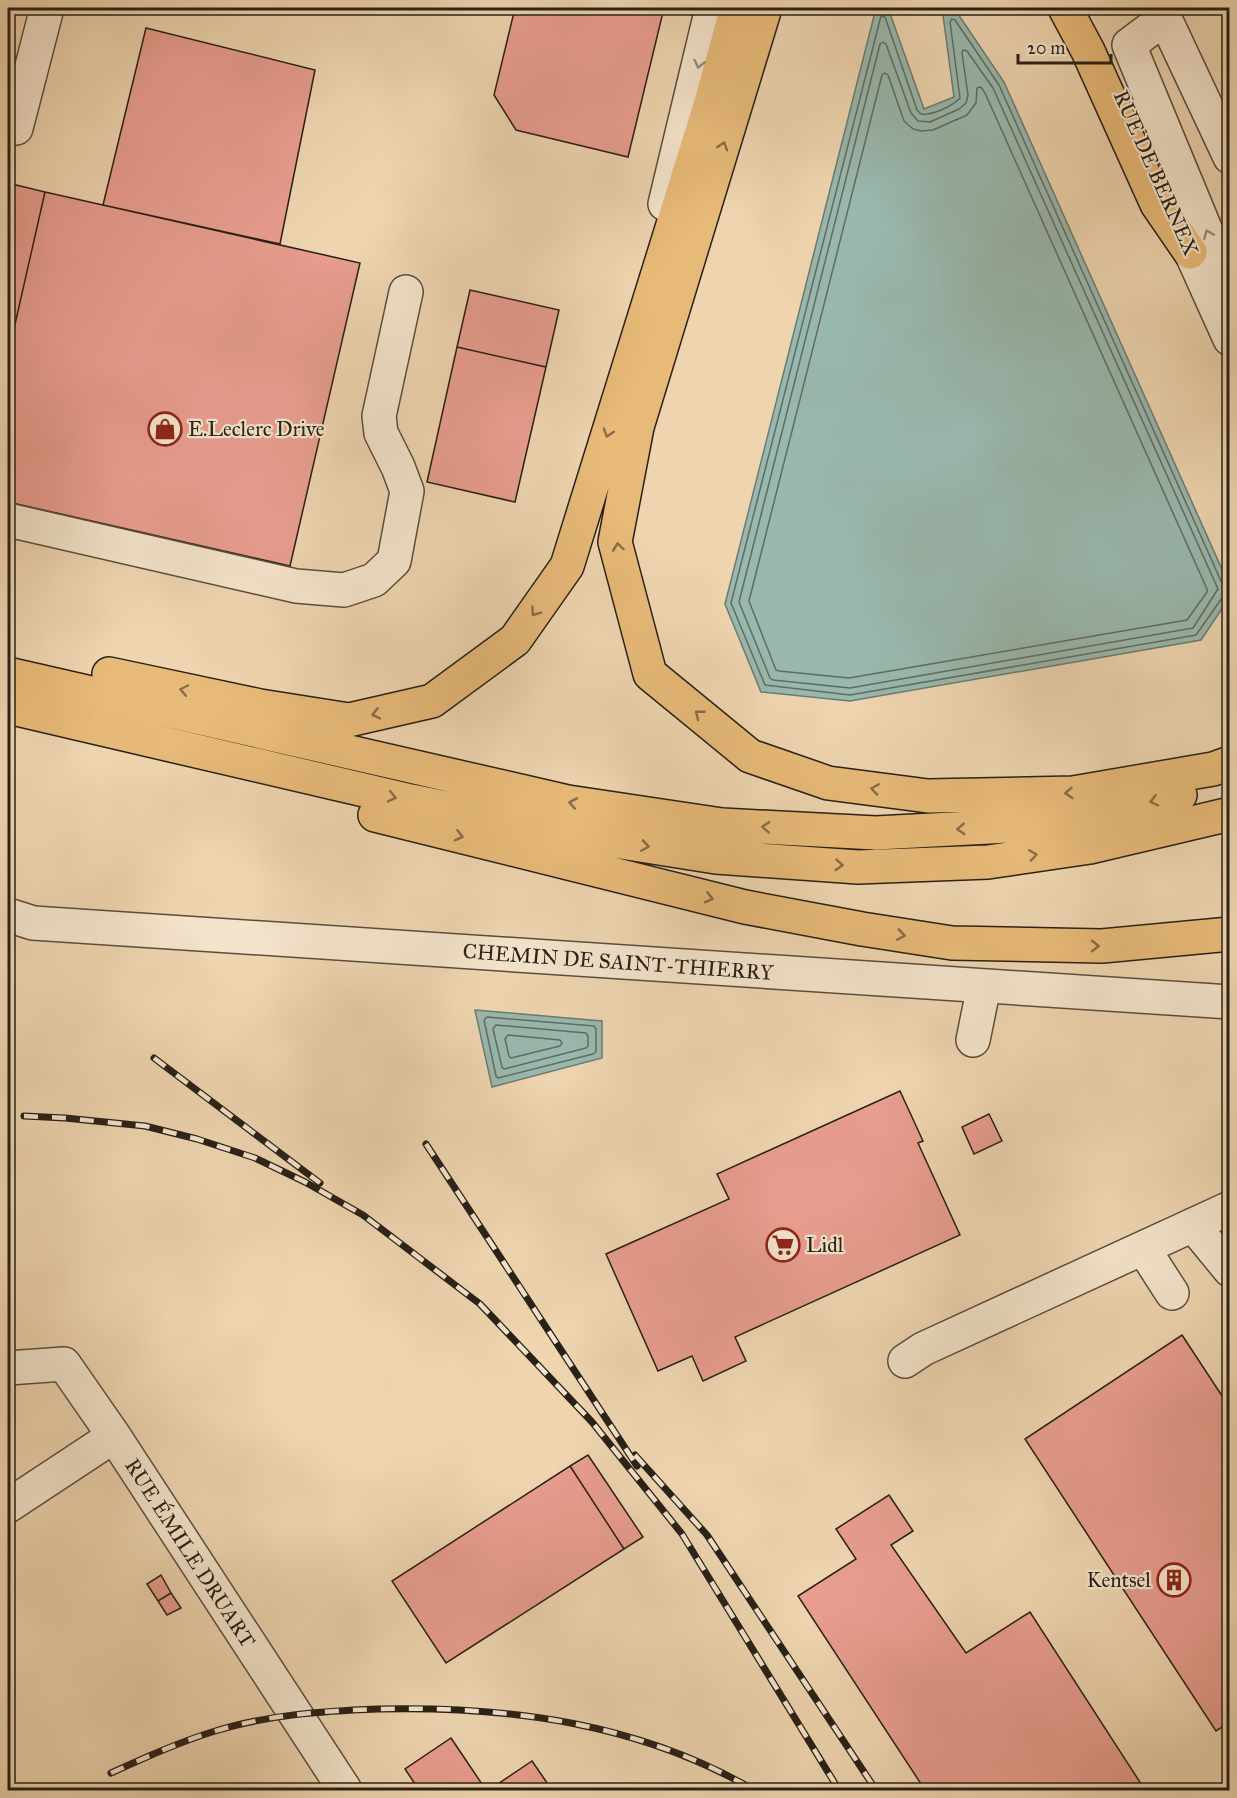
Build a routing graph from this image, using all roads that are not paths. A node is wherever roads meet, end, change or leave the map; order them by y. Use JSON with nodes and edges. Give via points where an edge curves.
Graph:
{"nodes":[{"id":1,"x":47,"y":8,"type":"edge"},
{"id":2,"x":712,"y":8,"type":"edge"},
{"id":3,"x":737,"y":8,"type":"edge"},
{"id":4,"x":765,"y":8,"type":"edge"},
{"id":5,"x":1065,"y":8,"type":"edge"},
{"id":6,"x":1082,"y":8,"type":"edge"},
{"id":7,"x":1163,"y":13,"type":"edge"},
{"id":8,"x":8,"y":126,"type":"edge"},
{"id":9,"x":1230,"y":157,"type":"edge"},
{"id":10,"x":1190,"y":252,"type":"junction"},
{"id":11,"x":406,"y":292,"type":"dead end"},
{"id":12,"x":1228,"y":336,"type":"edge"},
{"id":13,"x":619,"y":397,"type":"junction"},
{"id":14,"x":8,"y":520,"type":"edge"},
{"id":15,"x":8,"y":653,"type":"edge"},
{"id":16,"x":8,"y":674,"type":"edge"},
{"id":17,"x":8,"y":707,"type":"edge"},
{"id":18,"x":81,"y":724,"type":"junction"},
{"id":19,"x":1230,"y":763,"type":"edge"},
{"id":20,"x":1230,"y":778,"type":"edge"},
{"id":21,"x":1230,"y":814,"type":"edge"},
{"id":22,"x":8,"y":915,"type":"edge"},
{"id":23,"x":1230,"y":934,"type":"edge"},
{"id":24,"x":984,"y":986,"type":"junction"},
{"id":25,"x":1230,"y":1002,"type":"edge"},
{"id":26,"x":973,"y":1040,"type":"dead end"},
{"id":27,"x":1230,"y":1208,"type":"edge"},
{"id":28,"x":1193,"y":1225,"type":"junction"},
{"id":29,"x":1143,"y":1248,"type":"junction"},
{"id":30,"x":1230,"y":1269,"type":"edge"},
{"id":31,"x":1172,"y":1293,"type":"dead end"},
{"id":32,"x":914,"y":1355,"type":"dead end"},
{"id":33,"x":8,"y":1368,"type":"edge"},
{"id":34,"x":114,"y":1436,"type":"junction"},
{"id":35,"x":8,"y":1506,"type":"edge"},
{"id":36,"x":345,"y":1791,"type":"edge"}],
"edges":[{"from":1,"to":8,"type":"street","via":[[16,128]]},
{"from":2,"to":13,"type":"street","one_way":true},
{"from":3,"to":13,"type":"highway"},
{"from":19,"to":4,"type":"highway","one_way":true,"via":[[1073,793],[928,796],[828,783],[750,756],[650,674],[615,542],[637,427]]},
{"from":5,"to":10,"type":"highway","via":[[1157,204]]},
{"from":6,"to":10,"type":"street","name":"RUE DE BERNEX"},
{"from":7,"to":9,"type":"street"},
{"from":12,"to":7,"type":"street","one_way":true,"via":[[1216,255],[1129,45]]},
{"from":10,"to":12,"type":"street","name":"RUE DE BERNEX"},
{"from":11,"to":14,"type":"street","via":[[379,416],[381,433],[407,491],[394,561],[374,580],[344,590],[296,586]]},
{"from":13,"to":15,"type":"highway","one_way":true,"via":[[567,566],[514,640],[432,701],[349,720],[260,706]]},
{"from":20,"to":16,"type":"highway","one_way":true,"via":[[1202,790],[1029,825],[876,833],[722,825],[568,802]]},
{"from":17,"to":18,"type":"highway"},
{"from":18,"to":21,"type":"highway","one_way":true,"via":[[411,801],[583,836],[716,857],[858,867],[988,862],[1090,847]]},
{"from":18,"to":23,"type":"highway","one_way":true,"via":[[211,769],[413,825],[745,907],[850,927],[952,943],[1102,946]]},
{"from":22,"to":24,"type":"street","name":"CHEMIN DE SAINT-THIERRY","via":[[33,923]]},
{"from":24,"to":25,"type":"street","name":"CHEMIN DE SAINT-THIERRY"},
{"from":24,"to":26,"type":"street"},
{"from":27,"to":28,"type":"street"},
{"from":28,"to":29,"type":"street"},
{"from":28,"to":30,"type":"street"},
{"from":29,"to":31,"type":"street"},
{"from":29,"to":32,"type":"street"},
{"from":33,"to":34,"type":"street","name":"RUE ÉMILE DRUART","via":[[64,1364]]},
{"from":34,"to":35,"type":"street"},
{"from":34,"to":36,"type":"street","name":"RUE ÉMILE DRUART"}]}
